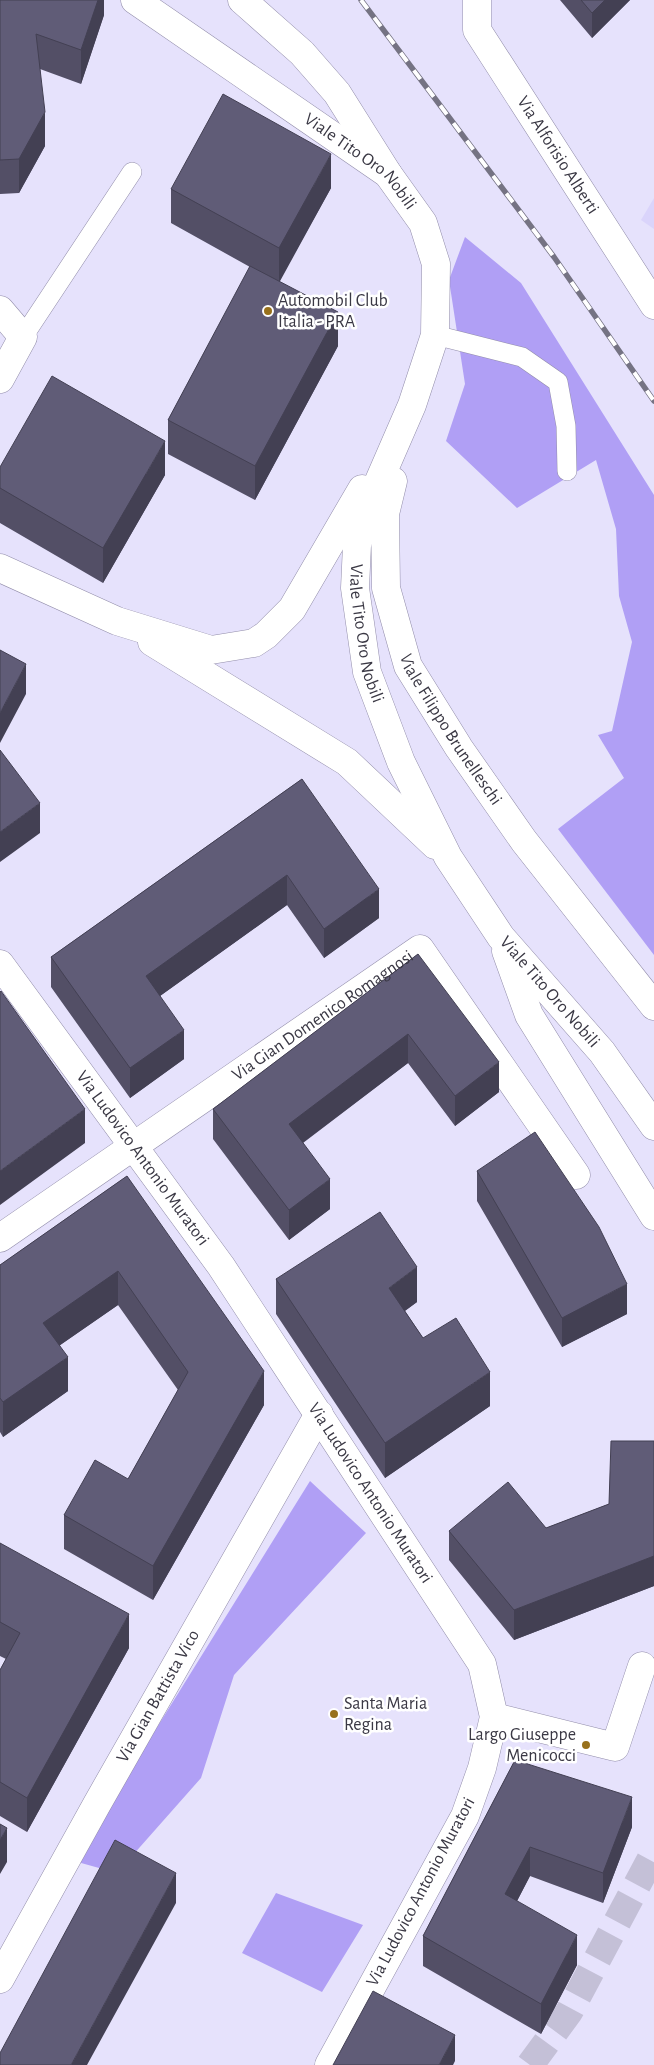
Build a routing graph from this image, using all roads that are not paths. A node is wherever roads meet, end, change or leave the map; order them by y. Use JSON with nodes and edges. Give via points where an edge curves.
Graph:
{"nodes":[{"id":1,"x":135,"y":0,"type":"edge"},
{"id":2,"x":242,"y":0,"type":"edge"},
{"id":3,"x":477,"y":0,"type":"edge"},
{"id":4,"x":132,"y":172,"type":"dead end"},
{"id":5,"x":388,"y":174,"type":"junction"},
{"id":6,"x":654,"y":305,"type":"edge"},
{"id":7,"x":0,"y":310,"type":"edge"},
{"id":8,"x":436,"y":336,"type":"junction"},
{"id":9,"x":23,"y":338,"type":"junction"},
{"id":10,"x":0,"y":378,"type":"edge"},
{"id":11,"x":412,"y":405,"type":"junction"},
{"id":12,"x":568,"y":471,"type":"dead end"},
{"id":13,"x":0,"y":568,"type":"edge"},
{"id":14,"x":116,"y":620,"type":"junction"},
{"id":15,"x":448,"y":857,"type":"junction"},
{"id":16,"x":502,"y":937,"type":"junction"},
{"id":17,"x":0,"y":964,"type":"edge"},
{"id":18,"x":654,"y":1006,"type":"edge"},
{"id":19,"x":654,"y":1126,"type":"edge"},
{"id":20,"x":132,"y":1146,"type":"junction"},
{"id":21,"x":576,"y":1175,"type":"dead end"},
{"id":22,"x":654,"y":1216,"type":"edge"},
{"id":23,"x":0,"y":1238,"type":"edge"},
{"id":24,"x":319,"y":1414,"type":"junction"},
{"id":25,"x":642,"y":1666,"type":"dead end"},
{"id":26,"x":494,"y":1717,"type":"junction"},
{"id":27,"x":0,"y":1979,"type":"edge"},
{"id":28,"x":329,"y":2065,"type":"edge"}],
"edges":[{"from":1,"to":5,"type":"street","name":"Viale Tito Oro Nobili"},
{"from":2,"to":5,"type":"street","via":[[302,54],[337,94]]},
{"from":3,"to":6,"type":"street","name":"Via Alforisio Alberti","via":[[477,30]]},
{"from":4,"to":9,"type":"lane"},
{"from":5,"to":8,"type":"street","name":"Viale Tito Oro Nobili","via":[[423,223],[436,264]]},
{"from":7,"to":9,"type":"street"},
{"from":8,"to":11,"type":"street","name":"Viale Tito Oro Nobili"},
{"from":8,"to":12,"type":"lane","via":[[522,357],[558,382],[566,426]]},
{"from":9,"to":10,"type":"street"},
{"from":11,"to":14,"type":"street","name":"Viale Tito Oro Nobili","via":[[292,609],[266,635],[254,643],[211,650]]},
{"from":11,"to":15,"type":"street","name":"Viale Tito Oro Nobili","via":[[368,504],[357,545],[356,588],[367,672],[400,762]]},
{"from":11,"to":18,"type":"street","name":"Viale Filippo Brunelleschi","via":[[385,514],[386,588],[408,666],[459,748],[524,841]]},
{"from":13,"to":14,"type":"street","name":"Viale Tito Oro Nobili"},
{"from":14,"to":15,"type":"street","name":"Viale Tito Oro Nobili","via":[[348,762]]},
{"from":15,"to":16,"type":"street","name":"Viale Tito Oro Nobili"},
{"from":16,"to":19,"type":"street","name":"Viale Tito Oro Nobili","via":[[602,1052]]},
{"from":16,"to":22,"type":"street","via":[[529,1015]]},
{"from":17,"to":20,"type":"street","name":"Via Ludovico Antonio Muratori"},
{"from":20,"to":21,"type":"street","name":"Via Gian Domenico Romagnosi","via":[[420,949]]},
{"from":20,"to":23,"type":"street","name":"Via Gian Domenico Romagnosi"},
{"from":20,"to":24,"type":"street","name":"Via Ludovico Antonio Muratori","via":[[222,1266]]},
{"from":24,"to":26,"type":"street","name":"Via Ludovico Antonio Muratori","via":[[482,1664]]},
{"from":24,"to":27,"type":"street","name":"Via Gian Battista Vico"},
{"from":25,"to":26,"type":"street","via":[[615,1748]]},
{"from":26,"to":28,"type":"street","name":"Via Ludovico Antonio Muratori","via":[[482,1768],[465,1816]]}]}
